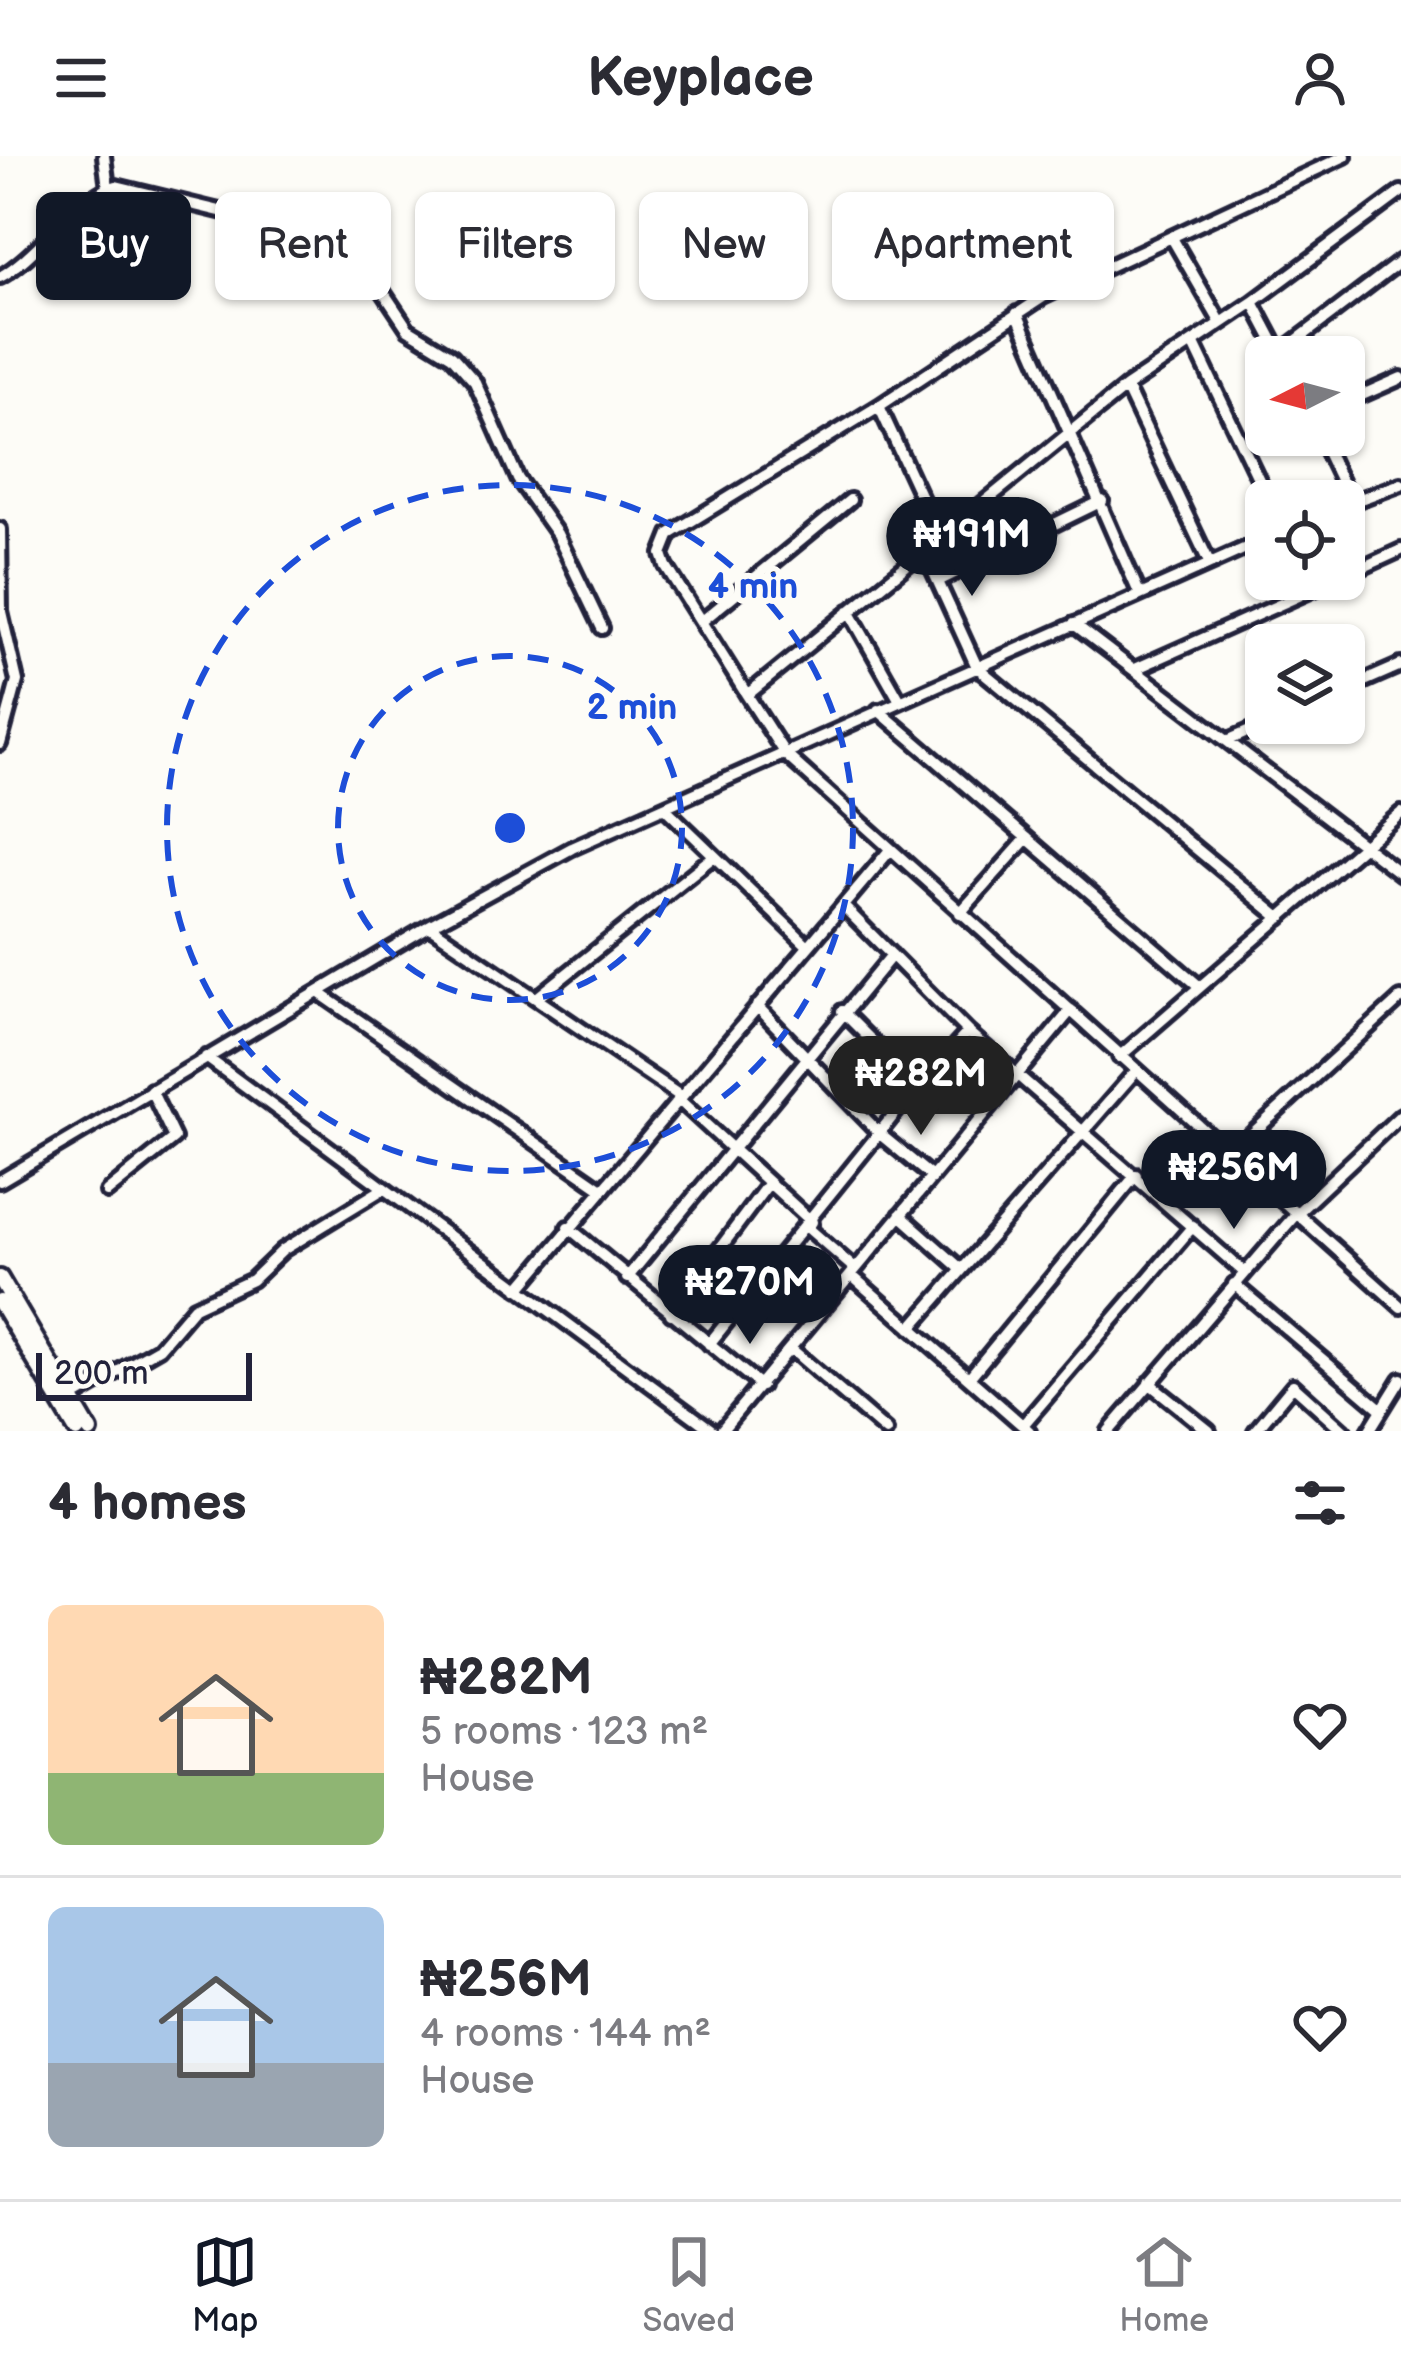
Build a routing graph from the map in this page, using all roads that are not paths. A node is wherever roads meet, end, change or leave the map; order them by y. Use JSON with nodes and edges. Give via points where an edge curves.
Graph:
{"nodes":[{"id":1,"x":104,"y":156,"type":"edge"},
{"id":2,"x":1346,"y":156,"type":"edge"},
{"id":3,"x":108,"y":188,"type":"junction"},
{"id":4,"x":1399,"y":198,"type":"edge"},
{"id":5,"x":1172,"y":238,"type":"junction"},
{"id":6,"x":1401,"y":261,"type":"edge"},
{"id":7,"x":0,"y":277,"type":"edge"},
{"id":8,"x":1253,"y":302,"type":"junction"},
{"id":9,"x":1017,"y":313,"type":"junction"},
{"id":10,"x":1221,"y":323,"type":"junction"},
{"id":11,"x":1271,"y":336,"type":"edge"},
{"id":12,"x":1305,"y":336,"type":"edge"},
{"id":13,"x":1193,"y":342,"type":"junction"},
{"id":14,"x":1401,"y":378,"type":"edge"},
{"id":15,"x":1126,"y":387,"type":"junction"},
{"id":16,"x":1365,"y":394,"type":"edge"},
{"id":17,"x":879,"y":406,"type":"junction"},
{"id":18,"x":1070,"y":432,"type":"junction"},
{"id":19,"x":1259,"y":480,"type":"edge"},
{"id":20,"x":1401,"y":484,"type":"edge"},
{"id":21,"x":1365,"y":497,"type":"edge"},
{"id":22,"x":850,"y":500,"type":"dead end"},
{"id":23,"x":1102,"y":501,"type":"junction"},
{"id":24,"x":0,"y":529,"type":"edge"},
{"id":25,"x":939,"y":536,"type":"junction"},
{"id":26,"x":1245,"y":547,"type":"edge"},
{"id":27,"x":1401,"y":550,"type":"edge"},
{"id":28,"x":923,"y":551,"type":"junction"},
{"id":29,"x":1209,"y":562,"type":"junction"},
{"id":30,"x":1365,"y":566,"type":"edge"},
{"id":31,"x":938,"y":580,"type":"junction"},
{"id":32,"x":1140,"y":595,"type":"junction"},
{"id":33,"x":1289,"y":600,"type":"edge"},
{"id":34,"x":849,"y":611,"type":"junction"},
{"id":35,"x":701,"y":622,"type":"junction"},
{"id":36,"x":1074,"y":624,"type":"junction"},
{"id":37,"x":602,"y":628,"type":"dead end"},
{"id":38,"x":1401,"y":665,"type":"edge"},
{"id":39,"x":977,"y":667,"type":"junction"},
{"id":40,"x":1135,"y":669,"type":"junction"},
{"id":41,"x":1365,"y":681,"type":"edge"},
{"id":42,"x":747,"y":695,"type":"junction"},
{"id":43,"x":899,"y":699,"type":"junction"},
{"id":44,"x":878,"y":710,"type":"junction"},
{"id":45,"x":1245,"y":733,"type":"edge"},
{"id":46,"x":1229,"y":740,"type":"junction"},
{"id":47,"x":0,"y":744,"type":"edge"},
{"id":48,"x":785,"y":754,"type":"junction"},
{"id":49,"x":664,"y":807,"type":"junction"},
{"id":50,"x":1401,"y":813,"type":"edge"},
{"id":51,"x":1027,"y":838,"type":"junction"},
{"id":52,"x":1363,"y":846,"type":"junction"},
{"id":53,"x":890,"y":850,"type":"junction"},
{"id":54,"x":712,"y":857,"type":"junction"},
{"id":55,"x":1401,"y":874,"type":"edge"},
{"id":56,"x":843,"y":907,"type":"junction"},
{"id":57,"x":960,"y":913,"type":"junction"},
{"id":58,"x":1280,"y":918,"type":"junction"},
{"id":59,"x":429,"y":926,"type":"junction"},
{"id":60,"x":808,"y":946,"type":"junction"},
{"id":61,"x":892,"y":955,"type":"junction"},
{"id":62,"x":1200,"y":987,"type":"junction"},
{"id":63,"x":318,"y":992,"type":"junction"},
{"id":64,"x":538,"y":997,"type":"junction"},
{"id":65,"x":1401,"y":998,"type":"edge"},
{"id":66,"x":757,"y":1006,"type":"junction"},
{"id":67,"x":1071,"y":1010,"type":"junction"},
{"id":68,"x":842,"y":1011,"type":"junction"},
{"id":69,"x":968,"y":1032,"type":"junction"},
{"id":70,"x":806,"y":1056,"type":"junction"},
{"id":71,"x":206,"y":1057,"type":"junction"},
{"id":72,"x":1119,"y":1058,"type":"junction"},
{"id":73,"x":1135,"y":1072,"type":"junction"},
{"id":74,"x":1016,"y":1075,"type":"junction"},
{"id":75,"x":918,"y":1087,"type":"junction"},
{"id":76,"x":152,"y":1090,"type":"junction"},
{"id":77,"x":679,"y":1098,"type":"junction"},
{"id":78,"x":1401,"y":1115,"type":"edge"},
{"id":79,"x":1082,"y":1129,"type":"junction"},
{"id":80,"x":880,"y":1135,"type":"junction"},
{"id":81,"x":736,"y":1151,"type":"junction"},
{"id":82,"x":1230,"y":1154,"type":"junction"},
{"id":83,"x":1136,"y":1175,"type":"junction"},
{"id":84,"x":932,"y":1178,"type":"junction"},
{"id":85,"x":0,"y":1181,"type":"edge"},
{"id":86,"x":768,"y":1184,"type":"junction"},
{"id":87,"x":601,"y":1188,"type":"junction"},
{"id":88,"x":383,"y":1189,"type":"junction"},
{"id":89,"x":107,"y":1192,"type":"dead end"},
{"id":90,"x":1296,"y":1214,"type":"junction"},
{"id":91,"x":900,"y":1215,"type":"junction"},
{"id":92,"x":810,"y":1225,"type":"junction"},
{"id":93,"x":1193,"y":1226,"type":"junction"},
{"id":94,"x":568,"y":1227,"type":"junction"},
{"id":95,"x":962,"y":1269,"type":"junction"},
{"id":96,"x":853,"y":1272,"type":"junction"},
{"id":97,"x":1244,"y":1272,"type":"junction"},
{"id":98,"x":0,"y":1278,"type":"edge"},
{"id":99,"x":627,"y":1278,"type":"junction"},
{"id":100,"x":1234,"y":1284,"type":"junction"},
{"id":101,"x":519,"y":1289,"type":"junction"},
{"id":102,"x":0,"y":1302,"type":"edge"},
{"id":103,"x":1401,"y":1307,"type":"edge"},
{"id":104,"x":671,"y":1314,"type":"junction"},
{"id":105,"x":911,"y":1328,"type":"junction"},
{"id":106,"x":709,"y":1344,"type":"junction"},
{"id":107,"x":790,"y":1348,"type":"junction"},
{"id":108,"x":968,"y":1378,"type":"junction"},
{"id":109,"x":1401,"y":1379,"type":"edge"},
{"id":110,"x":1149,"y":1383,"type":"junction"},
{"id":111,"x":761,"y":1386,"type":"junction"},
{"id":112,"x":70,"y":1400,"type":"junction"},
{"id":113,"x":1382,"y":1409,"type":"junction"},
{"id":114,"x":697,"y":1426,"type":"edge"},
{"id":115,"x":1026,"y":1428,"type":"edge"},
{"id":116,"x":77,"y":1431,"type":"edge"},
{"id":117,"x":90,"y":1431,"type":"edge"},
{"id":118,"x":717,"y":1431,"type":"edge"},
{"id":119,"x":886,"y":1431,"type":"edge"},
{"id":120,"x":1109,"y":1431,"type":"edge"},
{"id":121,"x":1209,"y":1431,"type":"edge"},
{"id":122,"x":1255,"y":1431,"type":"edge"},
{"id":123,"x":1344,"y":1431,"type":"edge"},
{"id":124,"x":1369,"y":1431,"type":"edge"}],
"edges":[{"from":1,"to":3,"type":"street"},
{"from":2,"to":5,"type":"street"},
{"from":3,"to":7,"type":"street"},
{"from":3,"to":37,"type":"street","via":[[127,186],[294,229],[366,272],[409,328],[475,382],[518,479],[557,534]]},
{"from":4,"to":8,"type":"street"},
{"from":5,"to":9,"type":"street"},
{"from":5,"to":10,"type":"street"},
{"from":6,"to":12,"type":"street"},
{"from":8,"to":10,"type":"street"},
{"from":8,"to":11,"type":"street"},
{"from":9,"to":17,"type":"street"},
{"from":9,"to":18,"type":"street"},
{"from":10,"to":13,"type":"street"},
{"from":13,"to":15,"type":"street"},
{"from":13,"to":19,"type":"street"},
{"from":14,"to":16,"type":"street"},
{"from":15,"to":18,"type":"street"},
{"from":15,"to":29,"type":"street"},
{"from":17,"to":25,"type":"street"},
{"from":17,"to":35,"type":"street","via":[[670,534],[666,566]]},
{"from":18,"to":23,"type":"street"},
{"from":18,"to":25,"type":"street"},
{"from":20,"to":21,"type":"street"},
{"from":22,"to":35,"type":"street"},
{"from":23,"to":31,"type":"street"},
{"from":23,"to":32,"type":"street"},
{"from":24,"to":47,"type":"street","via":[[1,612],[17,681]]},
{"from":25,"to":28,"type":"street"},
{"from":26,"to":29,"type":"street"},
{"from":27,"to":30,"type":"street"},
{"from":28,"to":31,"type":"street"},
{"from":28,"to":34,"type":"street"},
{"from":29,"to":32,"type":"street"},
{"from":31,"to":39,"type":"street"},
{"from":32,"to":36,"type":"street"},
{"from":33,"to":40,"type":"street"},
{"from":34,"to":42,"type":"street"},
{"from":34,"to":43,"type":"street"},
{"from":35,"to":42,"type":"street"},
{"from":36,"to":39,"type":"street"},
{"from":36,"to":40,"type":"street"},
{"from":38,"to":41,"type":"street"},
{"from":39,"to":43,"type":"street"},
{"from":39,"to":58,"type":"street"},
{"from":40,"to":46,"type":"street"},
{"from":42,"to":48,"type":"street"},
{"from":43,"to":44,"type":"street"},
{"from":44,"to":48,"type":"street"},
{"from":44,"to":51,"type":"street"},
{"from":45,"to":46,"type":"street"},
{"from":46,"to":52,"type":"street"},
{"from":48,"to":49,"type":"street"},
{"from":48,"to":53,"type":"street"},
{"from":49,"to":54,"type":"street"},
{"from":49,"to":59,"type":"street"},
{"from":50,"to":52,"type":"street"},
{"from":51,"to":57,"type":"street"},
{"from":51,"to":62,"type":"street"},
{"from":52,"to":55,"type":"street"},
{"from":52,"to":58,"type":"street"},
{"from":53,"to":56,"type":"street"},
{"from":53,"to":57,"type":"street"},
{"from":54,"to":60,"type":"street"},
{"from":54,"to":64,"type":"street"},
{"from":56,"to":60,"type":"street"},
{"from":56,"to":61,"type":"street"},
{"from":57,"to":67,"type":"street"},
{"from":58,"to":62,"type":"street"},
{"from":59,"to":63,"type":"street"},
{"from":59,"to":64,"type":"street"},
{"from":60,"to":66,"type":"street"},
{"from":61,"to":68,"type":"street"},
{"from":61,"to":69,"type":"street"},
{"from":62,"to":72,"type":"street"},
{"from":63,"to":71,"type":"street"},
{"from":63,"to":87,"type":"street"},
{"from":64,"to":77,"type":"street"},
{"from":65,"to":82,"type":"street"},
{"from":66,"to":70,"type":"street"},
{"from":66,"to":77,"type":"street"},
{"from":67,"to":72,"type":"street"},
{"from":67,"to":74,"type":"street"},
{"from":68,"to":70,"type":"street"},
{"from":68,"to":75,"type":"street"},
{"from":69,"to":74,"type":"street"},
{"from":69,"to":75,"type":"street"},
{"from":70,"to":80,"type":"street"},
{"from":70,"to":81,"type":"street"},
{"from":71,"to":76,"type":"street"},
{"from":71,"to":88,"type":"street"},
{"from":72,"to":73,"type":"street"},
{"from":73,"to":79,"type":"street"},
{"from":73,"to":82,"type":"street"},
{"from":74,"to":79,"type":"street"},
{"from":74,"to":84,"type":"street"},
{"from":75,"to":80,"type":"street"},
{"from":76,"to":85,"type":"street"},
{"from":76,"to":89,"type":"street","via":[[174,1138]]},
{"from":77,"to":81,"type":"street"},
{"from":77,"to":87,"type":"street"},
{"from":78,"to":90,"type":"street"},
{"from":79,"to":83,"type":"street"},
{"from":79,"to":95,"type":"street"},
{"from":80,"to":84,"type":"street"},
{"from":80,"to":92,"type":"street"},
{"from":81,"to":86,"type":"street"},
{"from":81,"to":99,"type":"street"},
{"from":82,"to":90,"type":"street"},
{"from":83,"to":93,"type":"street"},
{"from":83,"to":108,"type":"street"},
{"from":84,"to":91,"type":"street"},
{"from":86,"to":92,"type":"street"},
{"from":86,"to":104,"type":"street"},
{"from":87,"to":94,"type":"street"},
{"from":88,"to":101,"type":"street"},
{"from":88,"to":112,"type":"street","via":[[283,1250],[253,1280],[194,1307],[159,1348]]},
{"from":90,"to":97,"type":"street"},
{"from":90,"to":103,"type":"street"},
{"from":91,"to":95,"type":"street"},
{"from":91,"to":96,"type":"street"},
{"from":92,"to":96,"type":"street"},
{"from":92,"to":106,"type":"street"},
{"from":93,"to":97,"type":"street"},
{"from":93,"to":115,"type":"street"},
{"from":94,"to":99,"type":"street"},
{"from":94,"to":101,"type":"street"},
{"from":95,"to":105,"type":"street"},
{"from":96,"to":105,"type":"street"},
{"from":96,"to":107,"type":"street"},
{"from":97,"to":100,"type":"street"},
{"from":98,"to":112,"type":"main road"},
{"from":99,"to":104,"type":"street"},
{"from":100,"to":110,"type":"street"},
{"from":100,"to":113,"type":"street"},
{"from":101,"to":114,"type":"street"},
{"from":102,"to":116,"type":"main road"},
{"from":104,"to":106,"type":"street"},
{"from":105,"to":108,"type":"street"},
{"from":106,"to":111,"type":"street"},
{"from":107,"to":111,"type":"street"},
{"from":107,"to":119,"type":"street"},
{"from":108,"to":115,"type":"street"},
{"from":109,"to":113,"type":"street"},
{"from":110,"to":120,"type":"street"},
{"from":110,"to":121,"type":"street"},
{"from":111,"to":118,"type":"street"},
{"from":112,"to":117,"type":"main road"},
{"from":113,"to":124,"type":"street"},
{"from":114,"to":118,"type":"street"},
{"from":122,"to":123,"type":"street","via":[[1293,1385]]}]}
